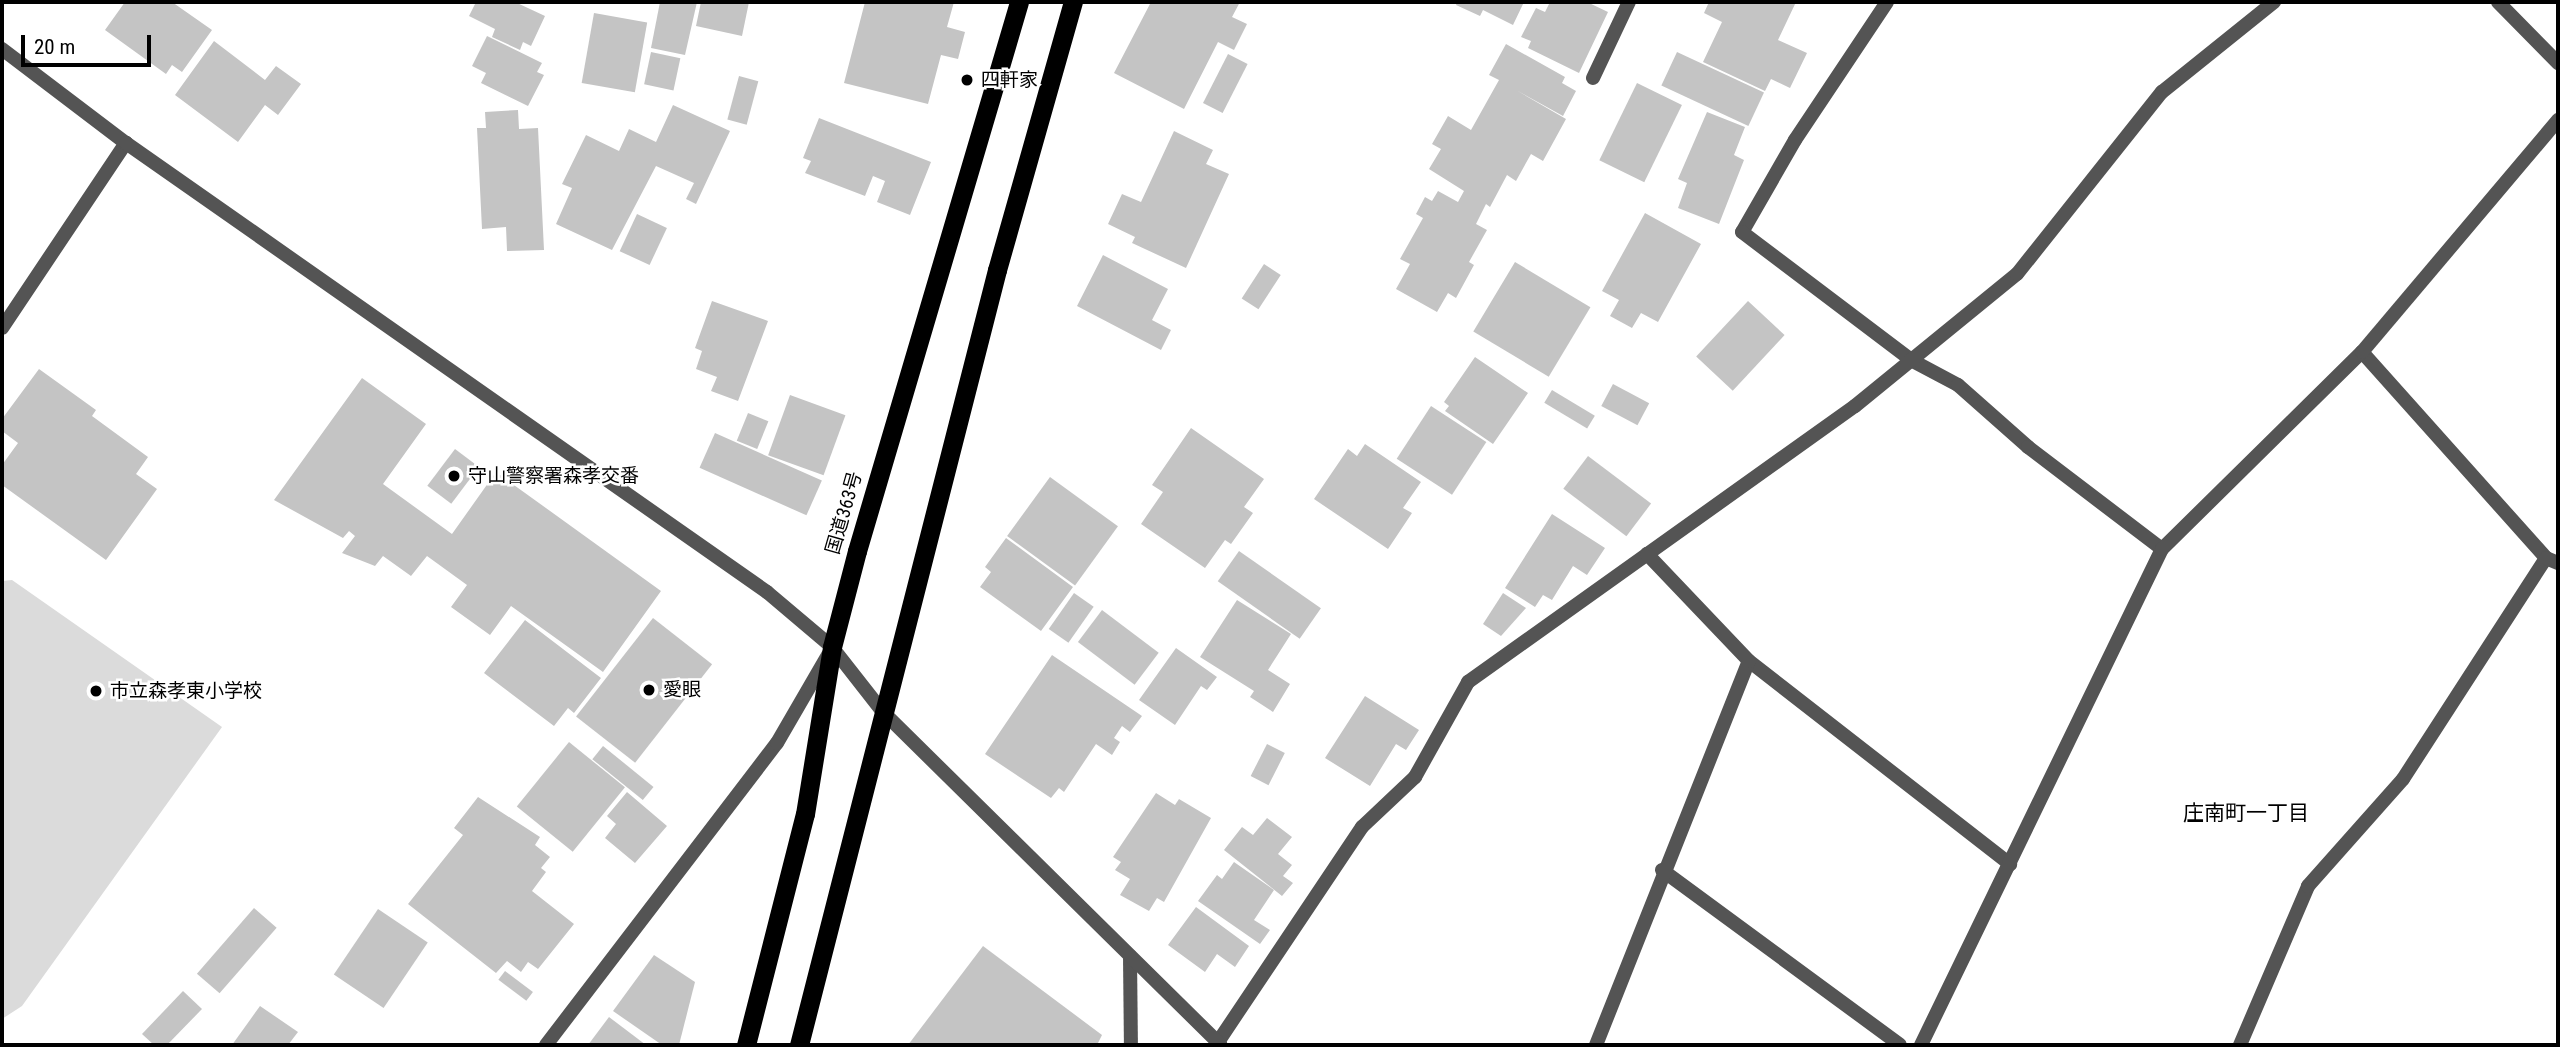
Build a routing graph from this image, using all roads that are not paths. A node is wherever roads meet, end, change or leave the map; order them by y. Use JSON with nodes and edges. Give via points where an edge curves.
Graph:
{"nodes":[{"id":1,"x":1019,"y":2,"type":"edge"},
{"id":2,"x":1073,"y":2,"type":"edge"},
{"id":3,"x":1629,"y":2,"type":"edge"},
{"id":4,"x":1887,"y":2,"type":"edge"},
{"id":5,"x":2274,"y":2,"type":"edge"},
{"id":6,"x":2498,"y":2,"type":"edge"},
{"id":7,"x":2,"y":49,"type":"edge"},
{"id":8,"x":2558,"y":63,"type":"edge"},
{"id":9,"x":1593,"y":78,"type":"dead end"},
{"id":10,"x":2558,"y":120,"type":"edge"},
{"id":11,"x":126,"y":143,"type":"junction"},
{"id":12,"x":2,"y":328,"type":"edge"},
{"id":13,"x":2362,"y":352,"type":"junction"},
{"id":14,"x":1911,"y":360,"type":"junction"},
{"id":15,"x":2162,"y":549,"type":"junction"},
{"id":16,"x":1647,"y":554,"type":"junction"},
{"id":17,"x":2552,"y":561,"type":"edge"},
{"id":18,"x":832,"y":647,"type":"junction"},
{"id":19,"x":1749,"y":661,"type":"junction"},
{"id":20,"x":883,"y":712,"type":"junction"},
{"id":21,"x":2010,"y":864,"type":"junction"},
{"id":22,"x":1662,"y":870,"type":"junction"},
{"id":23,"x":1130,"y":956,"type":"junction"},
{"id":24,"x":1219,"y":1044,"type":"edge"},
{"id":25,"x":546,"y":1045,"type":"edge"},
{"id":26,"x":746,"y":1045,"type":"edge"},
{"id":27,"x":799,"y":1045,"type":"edge"},
{"id":28,"x":1131,"y":1045,"type":"edge"},
{"id":29,"x":1596,"y":1045,"type":"edge"},
{"id":30,"x":1900,"y":1045,"type":"edge"},
{"id":31,"x":1921,"y":1045,"type":"edge"},
{"id":32,"x":2240,"y":1045,"type":"edge"}],
"edges":[{"from":1,"to":18,"type":"highway","name":"国道363号"},
{"from":2,"to":20,"type":"highway","via":[[997,270]]},
{"from":3,"to":9,"type":"street"},
{"from":4,"to":14,"type":"street","via":[[1867,39],[1795,140],[1742,232]]},
{"from":5,"to":14,"type":"street","via":[[2162,92],[2017,274]]},
{"from":6,"to":8,"type":"street"},
{"from":7,"to":11,"type":"street"},
{"from":10,"to":13,"type":"street"},
{"from":11,"to":12,"type":"street"},
{"from":11,"to":18,"type":"street","via":[[767,592]]},
{"from":13,"to":15,"type":"street"},
{"from":13,"to":17,"type":"street"},
{"from":14,"to":15,"type":"street","via":[[1958,385],[2028,447]]},
{"from":14,"to":16,"type":"street","via":[[1855,406]]},
{"from":15,"to":21,"type":"street"},
{"from":16,"to":19,"type":"street"},
{"from":16,"to":24,"type":"street","via":[[1468,682],[1415,777],[1362,827]]},
{"from":17,"to":32,"type":"street","via":[[2403,779],[2308,886]]},
{"from":18,"to":20,"type":"street"},
{"from":18,"to":25,"type":"street","via":[[777,743]]},
{"from":18,"to":26,"type":"highway","name":"国道363号","via":[[805,814]]},
{"from":19,"to":21,"type":"street"},
{"from":19,"to":22,"type":"street"},
{"from":20,"to":23,"type":"street"},
{"from":20,"to":27,"type":"highway","via":[[852,850]]},
{"from":21,"to":31,"type":"street"},
{"from":22,"to":29,"type":"street"},
{"from":22,"to":30,"type":"street"},
{"from":23,"to":24,"type":"street"},
{"from":23,"to":28,"type":"street"}]}
